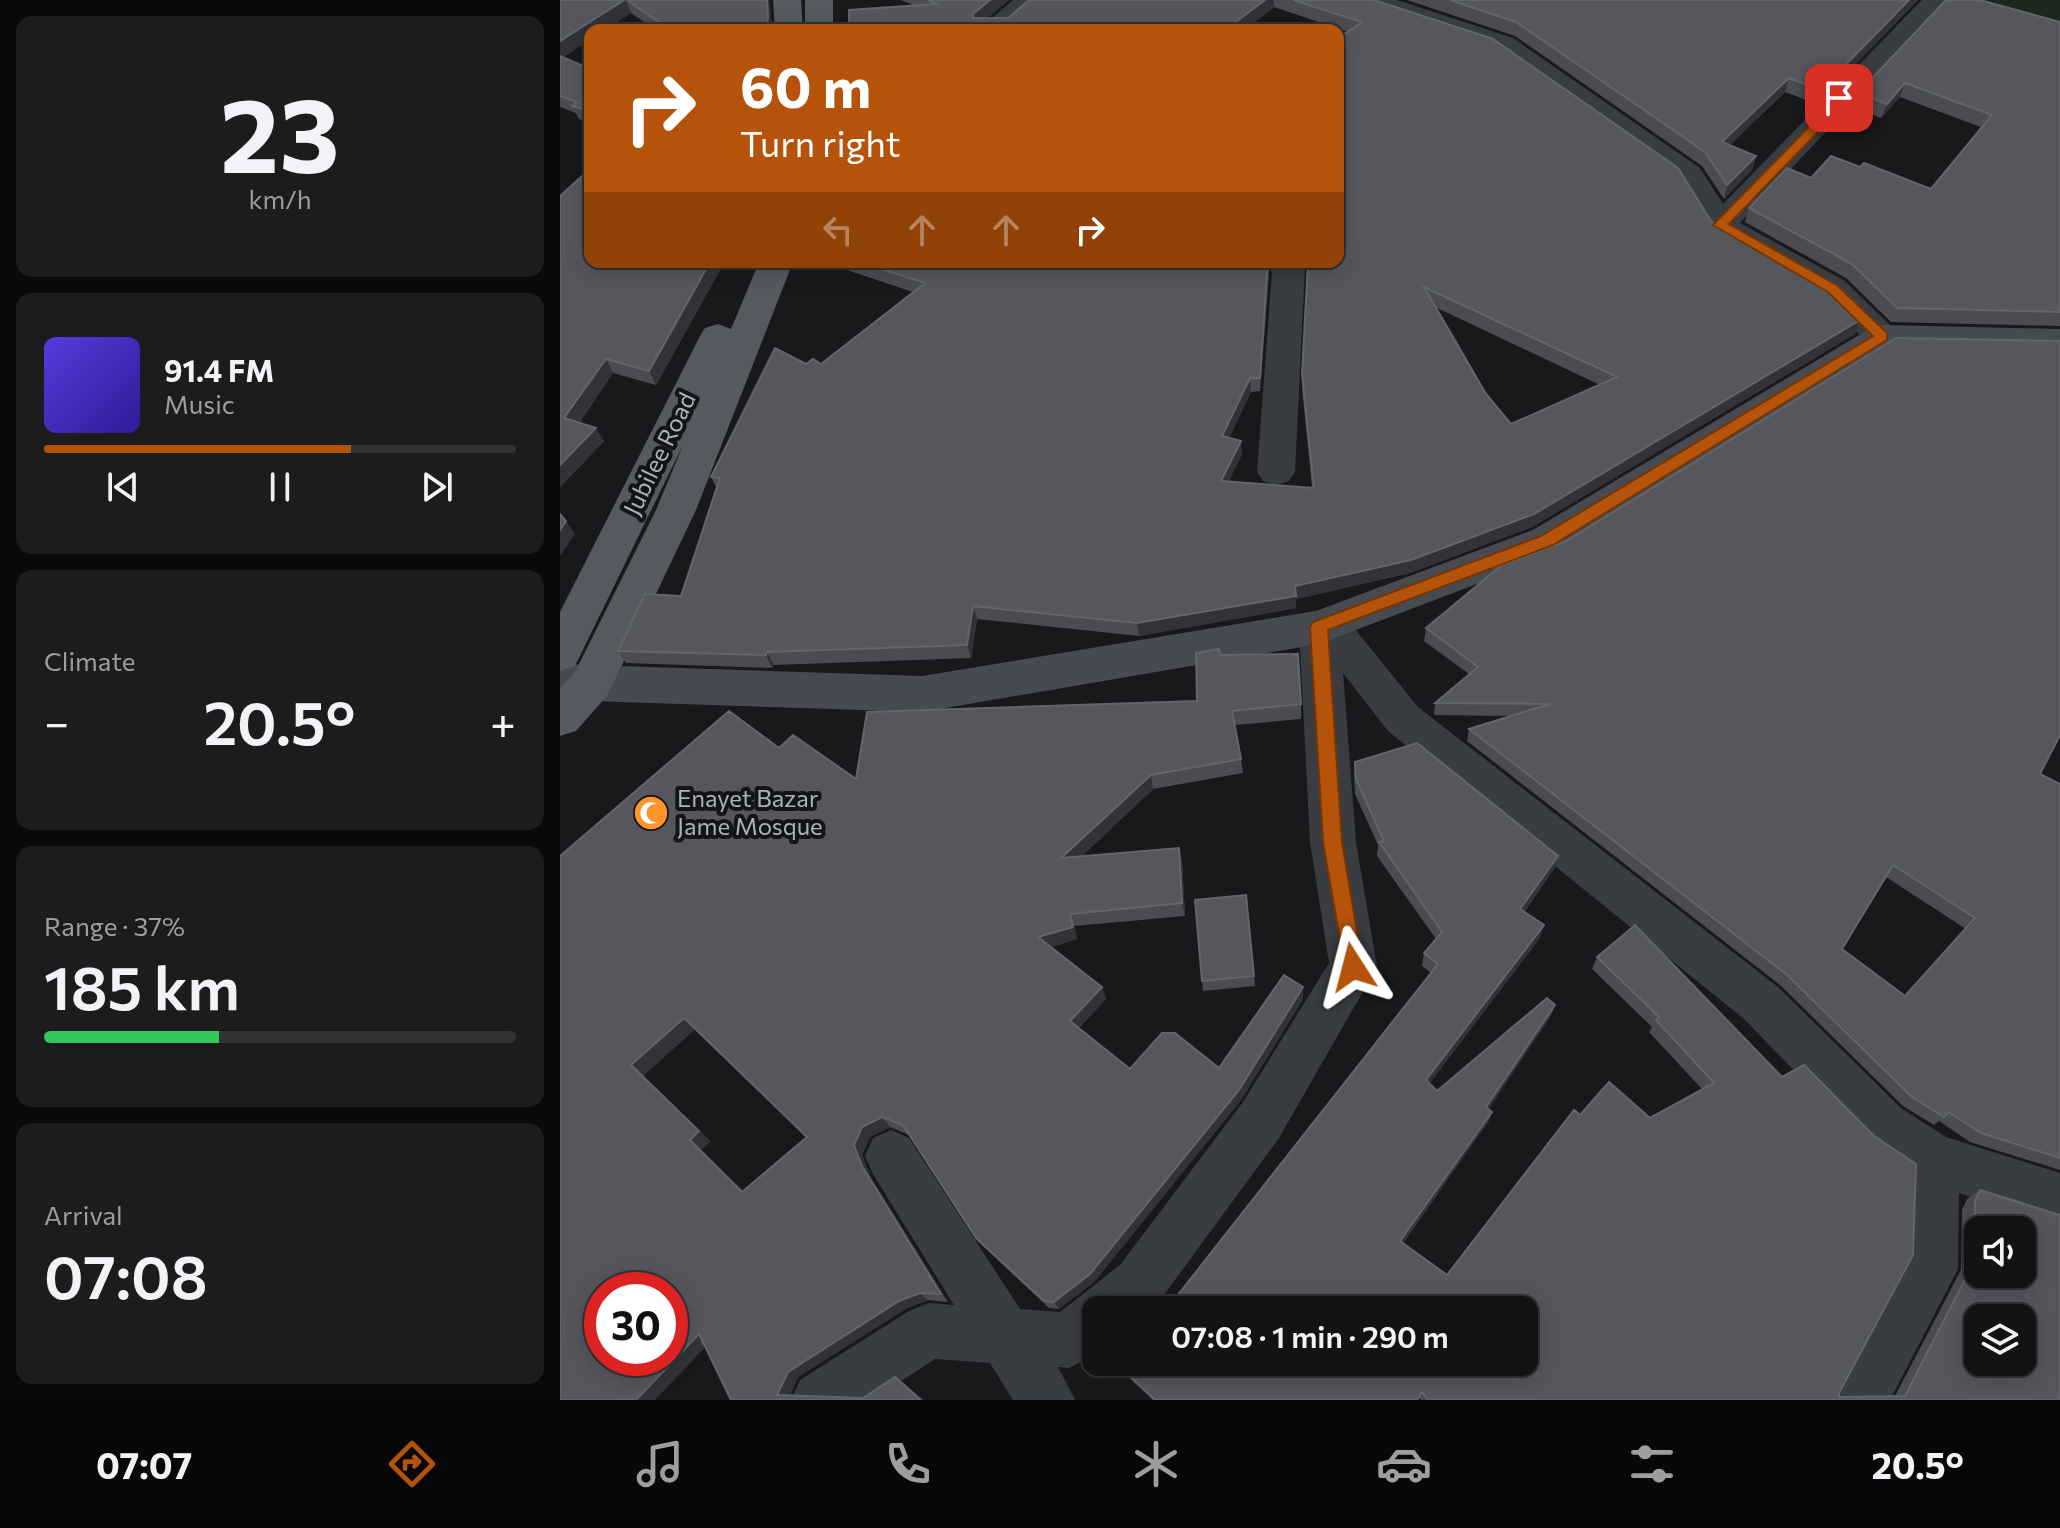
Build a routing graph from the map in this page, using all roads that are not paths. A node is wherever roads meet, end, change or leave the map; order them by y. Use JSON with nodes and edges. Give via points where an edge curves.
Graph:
{"nodes":[{"id":1,"x":787,"y":0,"type":"edge"},
{"id":2,"x":819,"y":0,"type":"edge"},
{"id":3,"x":1030,"y":0,"type":"edge"},
{"id":4,"x":1370,"y":0,"type":"edge"},
{"id":5,"x":1937,"y":0,"type":"edge"},
{"id":6,"x":789,"y":24,"type":"edge"},
{"id":7,"x":819,"y":24,"type":"edge"},
{"id":8,"x":1000,"y":24,"type":"edge"},
{"id":9,"x":1720,"y":225,"type":"junction"},
{"id":10,"x":743,"y":268,"type":"edge"},
{"id":11,"x":774,"y":268,"type":"edge"},
{"id":12,"x":1289,"y":268,"type":"edge"},
{"id":13,"x":1882,"y":337,"type":"junction"},
{"id":14,"x":2060,"y":341,"type":"edge"},
{"id":15,"x":1276,"y":472,"type":"dead end"},
{"id":16,"x":1324,"y":626,"type":"junction"},
{"id":17,"x":569,"y":666,"type":"edge"},
{"id":18,"x":560,"y":718,"type":"edge"},
{"id":19,"x":891,"y":1156,"type":"dead end"},
{"id":20,"x":1933,"y":1159,"type":"junction"},
{"id":21,"x":2060,"y":1199,"type":"edge"},
{"id":22,"x":1124,"y":1296,"type":"edge"},
{"id":23,"x":1082,"y":1329,"type":"edge"},
{"id":24,"x":1005,"y":1335,"type":"junction"},
{"id":25,"x":820,"y":1400,"type":"edge"},
{"id":26,"x":1046,"y":1400,"type":"edge"},
{"id":27,"x":1859,"y":1400,"type":"edge"}],
"edges":[{"from":1,"to":6,"type":"main road"},
{"from":2,"to":7,"type":"main road"},
{"from":3,"to":8,"type":"street"},
{"from":4,"to":9,"type":"street","via":[[1503,44],[1689,174]]},
{"from":5,"to":9,"type":"street"},
{"from":9,"to":13,"type":"street","via":[[1833,289]]},
{"from":10,"to":17,"type":"main road","name":"Jubilee Road","via":[[721,331]]},
{"from":11,"to":17,"type":"main road","via":[[676,510]]},
{"from":12,"to":15,"type":"street"},
{"from":13,"to":14,"type":"street"},
{"from":13,"to":16,"type":"street","via":[[1547,541]]},
{"from":16,"to":17,"type":"street","via":[[922,694]]},
{"from":16,"to":20,"type":"street","via":[[1403,719],[1761,1003],[1883,1126]]},
{"from":16,"to":22,"type":"street","via":[[1333,842],[1353,967],[1261,1120],[1139,1284]]},
{"from":17,"to":18,"type":"main road","name":"Jubilee Road"},
{"from":19,"to":24,"type":"street"},
{"from":20,"to":21,"type":"street"},
{"from":20,"to":27,"type":"street","via":[[1931,1269]]},
{"from":23,"to":24,"type":"street","via":[[1069,1340]]},
{"from":24,"to":25,"type":"street","via":[[929,1331]]},
{"from":24,"to":26,"type":"street"}]}
